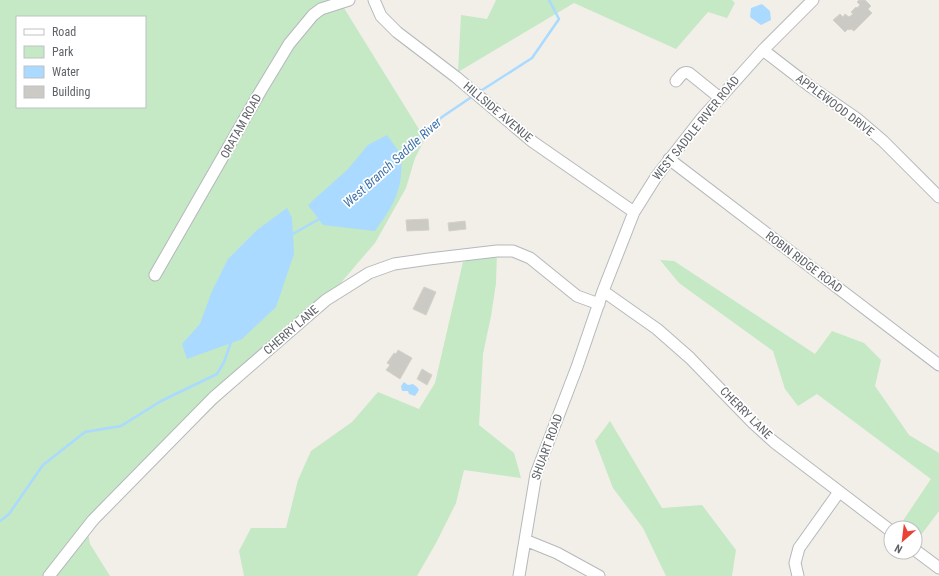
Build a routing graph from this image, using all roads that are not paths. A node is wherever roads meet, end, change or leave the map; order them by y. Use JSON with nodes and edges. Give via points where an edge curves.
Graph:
{"nodes":[{"id":1,"x":349,"y":0,"type":"edge"},
{"id":2,"x":374,"y":0,"type":"edge"},
{"id":3,"x":813,"y":0,"type":"edge"},
{"id":4,"x":763,"y":50,"type":"junction"},
{"id":5,"x":676,"y":81,"type":"dead end"},
{"id":6,"x":720,"y":98,"type":"junction"},
{"id":7,"x":669,"y":159,"type":"junction"},
{"id":8,"x":939,"y":196,"type":"edge"},
{"id":9,"x":634,"y":212,"type":"junction"},
{"id":10,"x":155,"y":275,"type":"dead end"},
{"id":11,"x":603,"y":292,"type":"junction"},
{"id":12,"x":599,"y":304,"type":"junction"},
{"id":13,"x":939,"y":364,"type":"edge"},
{"id":14,"x":577,"y":367,"type":"joint"},
{"id":15,"x":839,"y":492,"type":"junction"},
{"id":16,"x":883,"y":525,"type":"edge"},
{"id":17,"x":524,"y":540,"type":"junction"},
{"id":18,"x":923,"y":556,"type":"edge"},
{"id":19,"x":939,"y":568,"type":"edge"},
{"id":20,"x":49,"y":576,"type":"edge"},
{"id":21,"x":519,"y":576,"type":"edge"},
{"id":22,"x":599,"y":576,"type":"edge"},
{"id":23,"x":798,"y":576,"type":"edge"}],
"edges":[{"from":1,"to":10,"type":"street","name":"ORATAM ROAD","via":[[321,9],[289,44]]},
{"from":2,"to":9,"type":"street","name":"HILLSIDE AVENUE","via":[[381,16],[396,32],[473,90],[533,142]]},
{"from":3,"to":4,"type":"street","name":"WEST SADDLE RIVER ROAD"},
{"from":4,"to":6,"type":"street","name":"WEST SADDLE RIVER ROAD"},
{"from":4,"to":8,"type":"street","name":"APPLEWOOD DRIVE","via":[[856,118]]},
{"from":5,"to":6,"type":"street","via":[[682,73],[689,73]]},
{"from":6,"to":7,"type":"street","name":"WEST SADDLE RIVER ROAD"},
{"from":7,"to":9,"type":"street","name":"WEST SADDLE RIVER ROAD"},
{"from":7,"to":13,"type":"street","name":"ROBIN RIDGE ROAD"},
{"from":9,"to":11,"type":"street","name":"WEST SADDLE RIVER ROAD"},
{"from":11,"to":12,"type":"street","name":"WEST SADDLE RIVER ROAD"},
{"from":11,"to":15,"type":"street","name":"CHERRY LANE","via":[[657,329],[690,358],[758,428]]},
{"from":12,"to":14,"type":"street","name":"WEST SADDLE RIVER ROAD"},
{"from":12,"to":20,"type":"street","name":"CHERRY LANE","via":[[577,296],[525,255],[513,251],[394,264],[369,273],[326,300],[213,398],[93,520]]},
{"from":14,"to":17,"type":"street","name":"SHUART ROAD","via":[[536,474]]},
{"from":15,"to":16,"type":"street","name":"CHERRY LANE"},
{"from":15,"to":23,"type":"street","via":[[799,548],[795,563]]},
{"from":17,"to":21,"type":"street","name":"SHUART ROAD"},
{"from":17,"to":22,"type":"street","via":[[557,553]]},
{"from":18,"to":19,"type":"street"}]}
